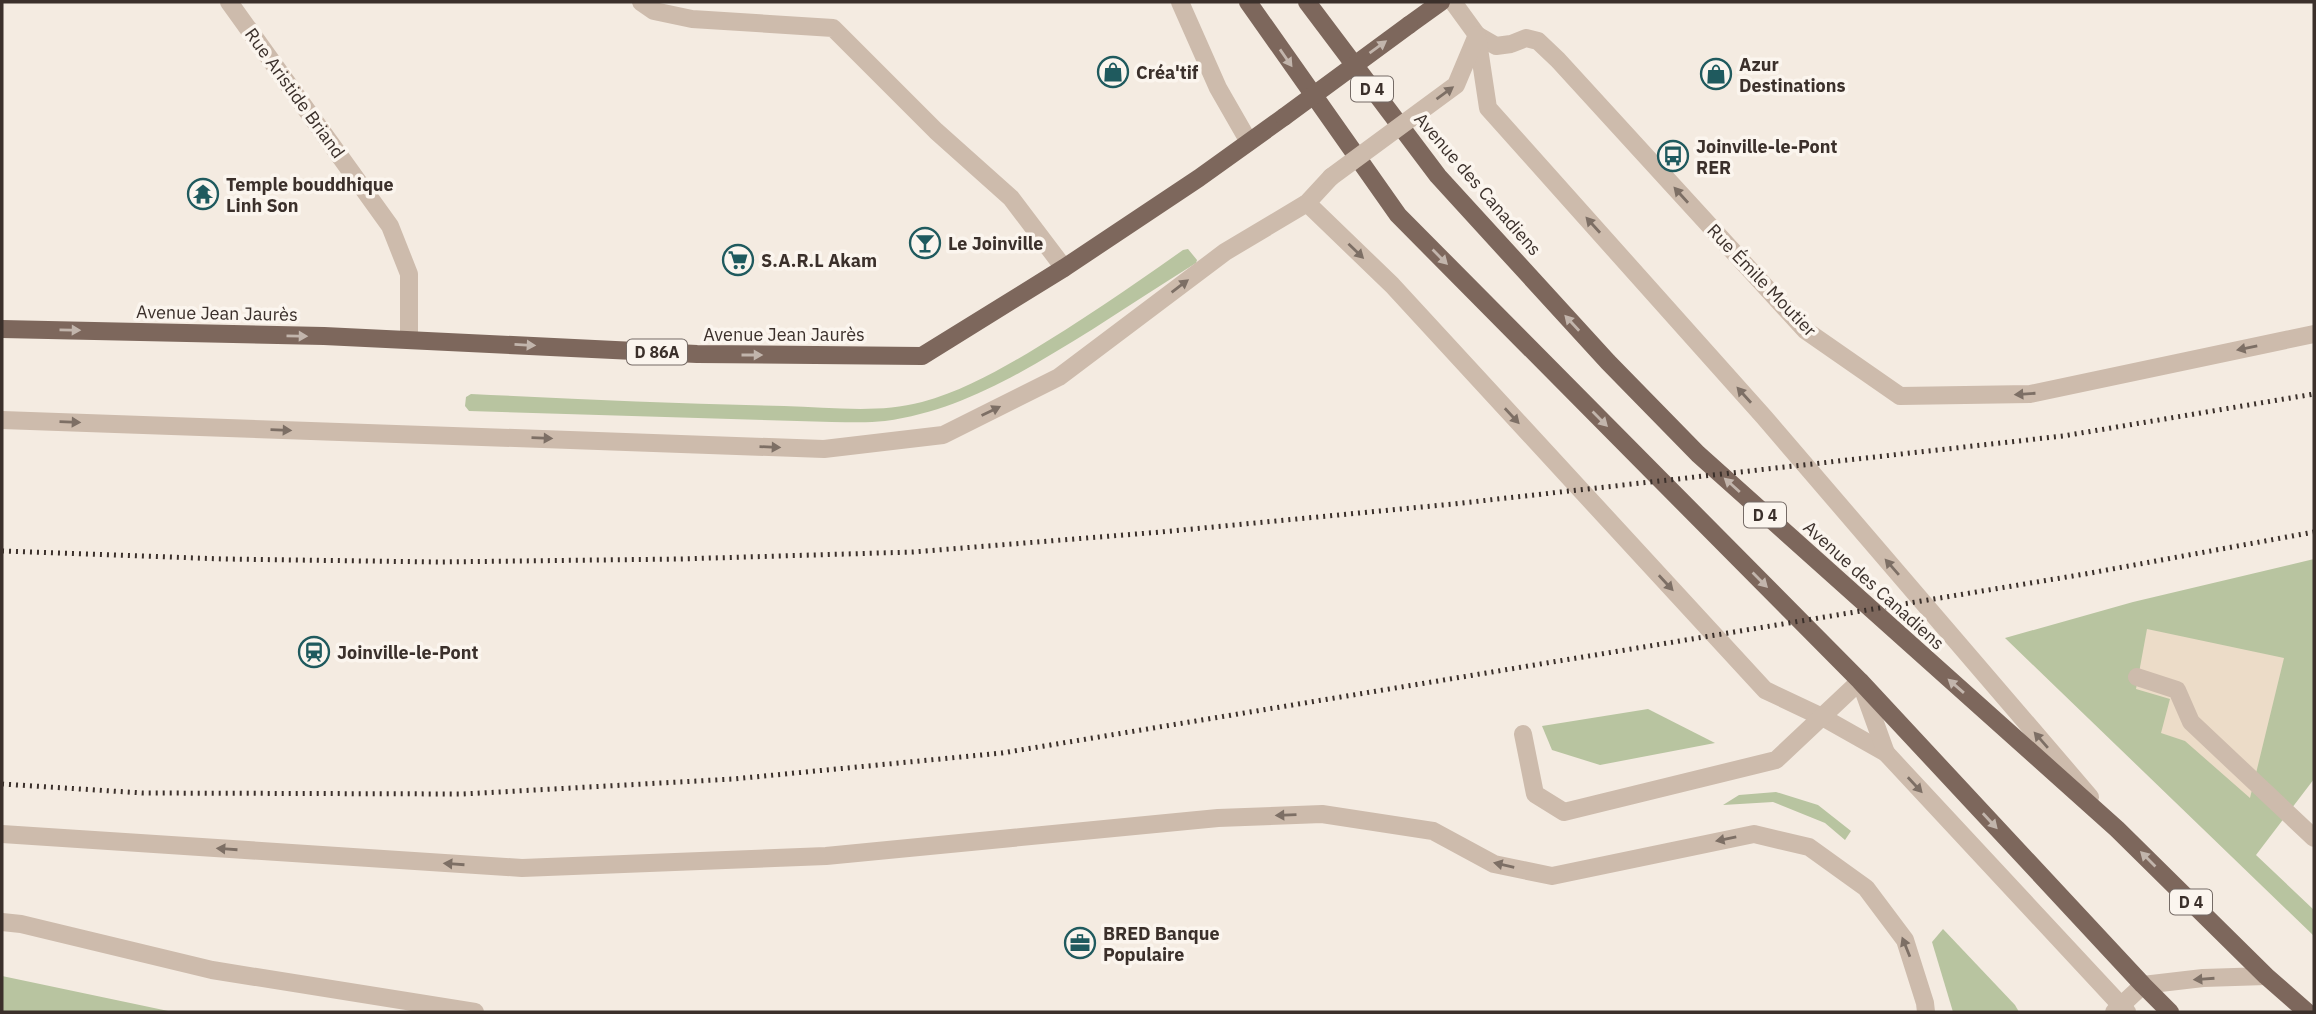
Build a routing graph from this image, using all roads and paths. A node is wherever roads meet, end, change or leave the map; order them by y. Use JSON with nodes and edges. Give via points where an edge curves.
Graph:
{"nodes":[{"id":1,"x":229,"y":2,"type":"edge"},
{"id":2,"x":641,"y":2,"type":"edge"},
{"id":3,"x":1180,"y":2,"type":"edge"},
{"id":4,"x":1248,"y":2,"type":"edge"},
{"id":5,"x":1307,"y":2,"type":"edge"},
{"id":6,"x":1441,"y":2,"type":"edge"},
{"id":7,"x":1453,"y":2,"type":"edge"},
{"id":8,"x":1477,"y":35,"type":"junction"},
{"id":9,"x":1249,"y":142,"type":"junction"},
{"id":10,"x":1307,"y":203,"type":"junction"},
{"id":11,"x":1064,"y":268,"type":"junction"},
{"id":12,"x":2,"y":329,"type":"edge"},
{"id":13,"x":2314,"y":334,"type":"edge"},
{"id":14,"x":409,"y":340,"type":"junction"},
{"id":15,"x":2,"y":420,"type":"edge"},
{"id":16,"x":2137,"y":677,"type":"dead end"},
{"id":17,"x":1860,"y":681,"type":"junction"},
{"id":18,"x":1824,"y":718,"type":"junction"},
{"id":19,"x":1523,"y":734,"type":"dead end"},
{"id":20,"x":1886,"y":753,"type":"junction"},
{"id":21,"x":2117,"y":829,"type":"junction"},
{"id":22,"x":2,"y":834,"type":"edge"},
{"id":23,"x":2314,"y":838,"type":"edge"},
{"id":24,"x":2,"y":922,"type":"edge"},
{"id":25,"x":2266,"y":976,"type":"junction"},
{"id":26,"x":2143,"y":985,"type":"junction"},
{"id":27,"x":2121,"y":1010,"type":"edge"},
{"id":28,"x":475,"y":1012,"type":"edge"},
{"id":29,"x":1926,"y":1012,"type":"edge"},
{"id":30,"x":2170,"y":1012,"type":"edge"},
{"id":31,"x":2307,"y":1012,"type":"edge"}],
"edges":[{"from":1,"to":14,"type":"street","name":"Rue Aristide Briand","via":[[390,226],[409,274]]},
{"from":2,"to":11,"type":"street","via":[[654,11],[692,19],[833,28],[936,131],[1012,198]]},
{"from":3,"to":9,"type":"street","via":[[1218,88]]},
{"from":4,"to":17,"type":"main road","number":"D 4","one_way":true,"via":[[1398,215]]},
{"from":21,"to":5,"type":"main road","name":"Avenue des Canadiens","number":"D 4","one_way":true,"via":[[1689,445],[1438,176]]},
{"from":9,"to":6,"type":"main road","name":"Avenue Jean Jaurès","number":"D 86A","one_way":true,"bridge":true},
{"from":7,"to":8,"type":"street"},
{"from":10,"to":8,"type":"street","one_way":true,"bridge":true,"via":[[1331,177],[1456,85]]},
{"from":13,"to":8,"type":"street","name":"Rue Émile Moutier","one_way":true,"via":[[2030,394],[1900,396],[1805,330],[1538,41],[1526,38],[1496,46]]},
{"from":21,"to":8,"type":"street","one_way":true,"via":[[1764,417],[1488,108]]},
{"from":9,"to":11,"type":"main road","name":"Avenue Jean Jaurès","number":"D 86A"},
{"from":15,"to":10,"type":"street","one_way":true,"via":[[824,449],[943,435],[1059,377],[1225,252]]},
{"from":10,"to":18,"type":"street","one_way":true,"via":[[1392,285],[1765,690]]},
{"from":14,"to":11,"type":"main road","name":"Avenue Jean Jaurès","number":"D 86A","one_way":true,"via":[[698,354],[922,356]]},
{"from":12,"to":14,"type":"main road","name":"Avenue Jean Jaurès","number":"D 86A","one_way":true},
{"from":16,"to":23,"type":"street","via":[[2177,690],[2192,722]]},
{"from":17,"to":18,"type":"street"},
{"from":17,"to":20,"type":"street"},
{"from":17,"to":26,"type":"main road","number":"D 4","one_way":true},
{"from":18,"to":19,"type":"street","via":[[1776,760],[1564,812],[1535,794]]},
{"from":18,"to":20,"type":"street"},
{"from":20,"to":27,"type":"street","one_way":true},
{"from":25,"to":21,"type":"main road","name":"Avenue des Canadiens","number":"D 4","one_way":true},
{"from":29,"to":22,"type":"street","one_way":true,"via":[[1905,940],[1866,888],[1809,847],[1754,834],[1552,876],[1494,864],[1433,831],[1322,814],[1218,818],[826,856],[522,868]]},
{"from":24,"to":28,"type":"street","via":[[212,970]]},
{"from":25,"to":26,"type":"street","one_way":true},
{"from":25,"to":31,"type":"main road","name":"Avenue des Canadiens","number":"D 4"},
{"from":26,"to":27,"type":"street"},
{"from":26,"to":30,"type":"main road","number":"D 4"}]}
